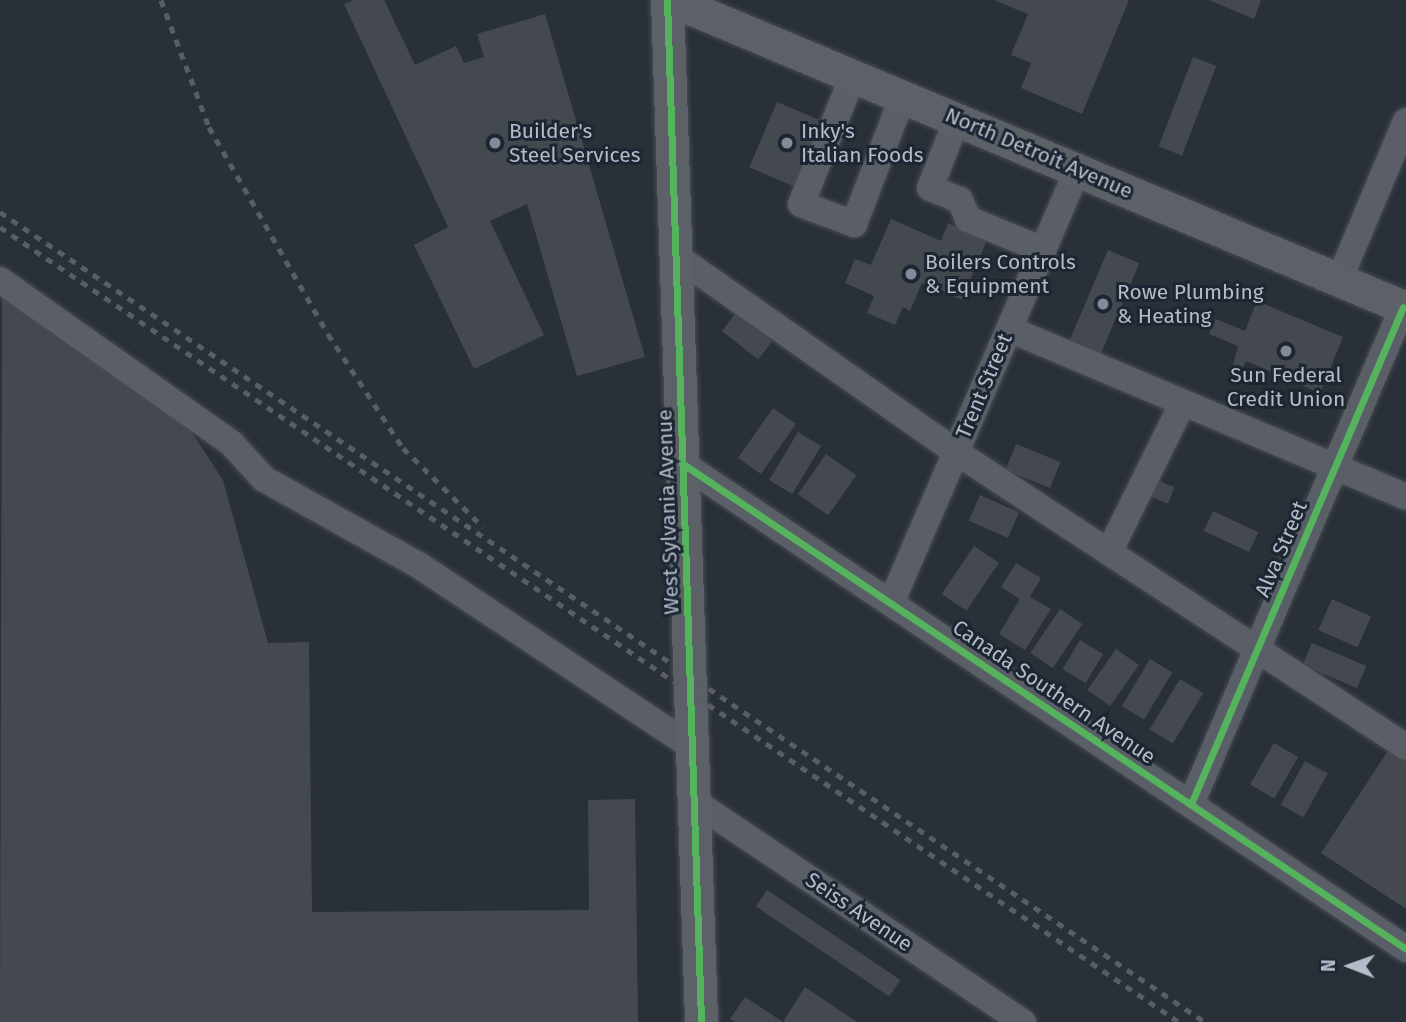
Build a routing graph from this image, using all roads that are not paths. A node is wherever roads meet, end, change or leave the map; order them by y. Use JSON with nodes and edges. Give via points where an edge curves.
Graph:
{"nodes":[{"id":1,"x":669,"y":0,"type":"edge"},
{"id":2,"x":853,"y":76,"type":"junction"},
{"id":3,"x":903,"y":96,"type":"junction"},
{"id":4,"x":957,"y":119,"type":"junction"},
{"id":5,"x":1406,"y":121,"type":"edge"},
{"id":6,"x":1078,"y":169,"type":"junction"},
{"id":7,"x":1043,"y":250,"type":"junction"},
{"id":8,"x":676,"y":256,"type":"junction"},
{"id":9,"x":1340,"y":278,"type":"junction"},
{"id":10,"x":0,"y":280,"type":"edge"},
{"id":11,"x":1405,"y":307,"type":"edge"},
{"id":12,"x":1009,"y":329,"type":"junction"},
{"id":13,"x":1182,"y":404,"type":"junction"},
{"id":14,"x":956,"y":452,"type":"junction"},
{"id":15,"x":684,"y":464,"type":"junction"},
{"id":16,"x":1334,"y":469,"type":"junction"},
{"id":17,"x":1406,"y":498,"type":"edge"},
{"id":18,"x":1109,"y":552,"type":"junction"},
{"id":19,"x":891,"y":603,"type":"junction"},
{"id":20,"x":1257,"y":650,"type":"junction"},
{"id":21,"x":1406,"y":747,"type":"edge"},
{"id":22,"x":694,"y":748,"type":"junction"},
{"id":23,"x":695,"y":802,"type":"junction"},
{"id":24,"x":1191,"y":804,"type":"junction"},
{"id":25,"x":1406,"y":948,"type":"edge"},
{"id":26,"x":701,"y":1022,"type":"edge"},
{"id":27,"x":1023,"y":1022,"type":"edge"}],
"edges":[{"from":1,"to":2,"type":"main road","name":"North Detroit Avenue"},
{"from":1,"to":8,"type":"main road","name":"West Sylvania Avenue"},
{"from":2,"to":3,"type":"main road","name":"North Detroit Avenue"},
{"from":2,"to":3,"type":"street","via":[[801,204],[854,224]]},
{"from":3,"to":4,"type":"main road","name":"North Detroit Avenue"},
{"from":4,"to":6,"type":"main road","name":"North Detroit Avenue"},
{"from":4,"to":7,"type":"street","via":[[930,188],[960,200],[968,219]]},
{"from":5,"to":9,"type":"street"},
{"from":6,"to":7,"type":"street","name":"Trent Street"},
{"from":6,"to":9,"type":"main road","name":"North Detroit Avenue"},
{"from":7,"to":12,"type":"street","name":"Trent Street"},
{"from":8,"to":14,"type":"street"},
{"from":8,"to":15,"type":"main road","name":"West Sylvania Avenue"},
{"from":9,"to":11,"type":"main road","name":"North Detroit Avenue"},
{"from":10,"to":22,"type":"street","via":[[232,443],[264,480],[420,566]]},
{"from":11,"to":16,"type":"street","name":"Alva Street"},
{"from":12,"to":13,"type":"street"},
{"from":12,"to":14,"type":"street","name":"Trent Street"},
{"from":13,"to":16,"type":"street"},
{"from":13,"to":18,"type":"street"},
{"from":14,"to":18,"type":"street"},
{"from":14,"to":19,"type":"street","name":"Trent Street"},
{"from":15,"to":19,"type":"street","name":"Canada Southern Avenue"},
{"from":15,"to":22,"type":"main road","name":"West Sylvania Avenue"},
{"from":16,"to":17,"type":"street"},
{"from":16,"to":20,"type":"street","name":"Alva Street"},
{"from":18,"to":20,"type":"street"},
{"from":19,"to":24,"type":"street","name":"Canada Southern Avenue"},
{"from":20,"to":21,"type":"street"},
{"from":20,"to":24,"type":"street","name":"Alva Street"},
{"from":22,"to":23,"type":"main road","name":"West Sylvania Avenue"},
{"from":23,"to":26,"type":"main road","name":"West Sylvania Avenue"},
{"from":23,"to":27,"type":"street","name":"Seiss Avenue"},
{"from":24,"to":25,"type":"street","name":"Canada Southern Avenue"}]}
